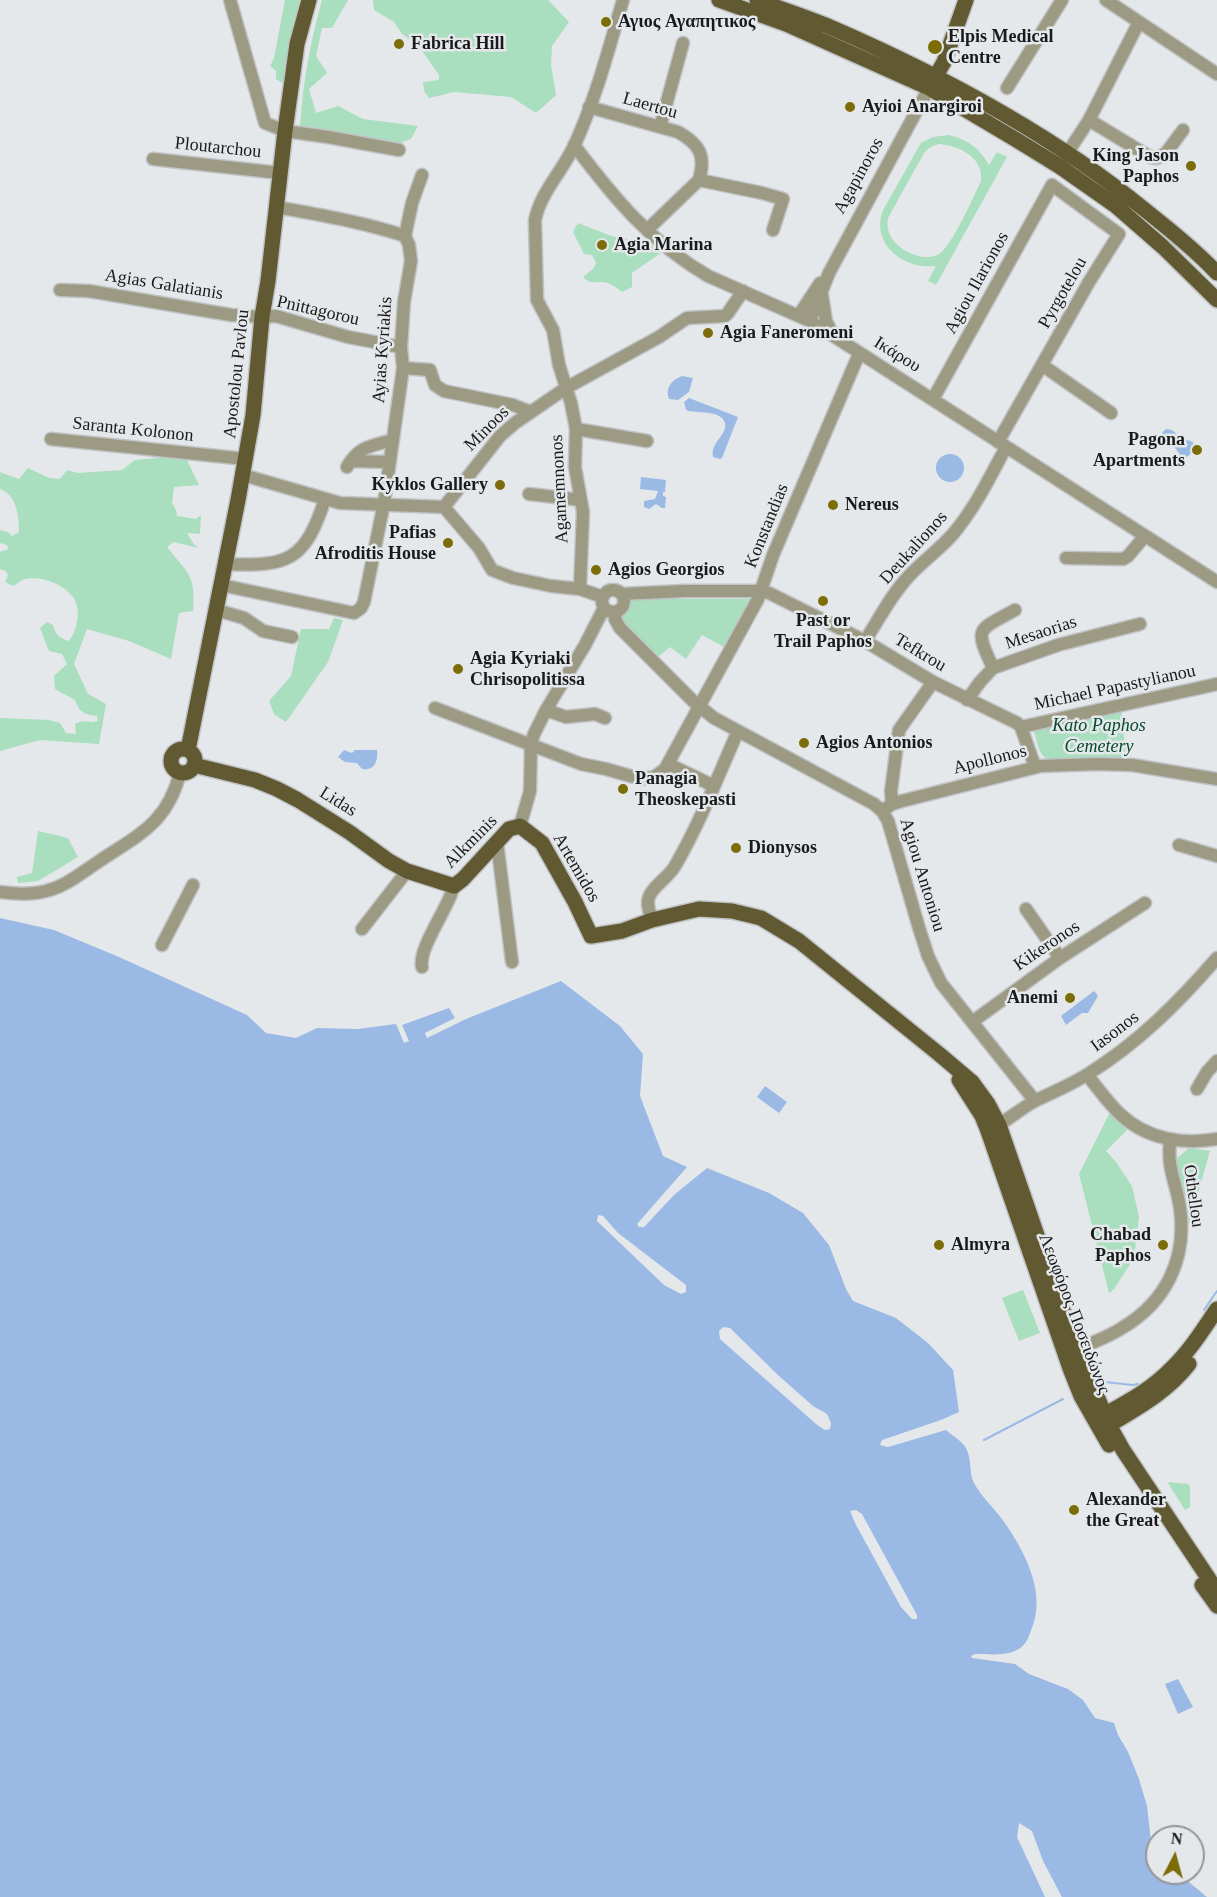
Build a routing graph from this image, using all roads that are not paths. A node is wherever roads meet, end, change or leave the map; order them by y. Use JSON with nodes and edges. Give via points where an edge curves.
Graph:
{"nodes":[{"id":1,"x":230,"y":0,"type":"edge"},
{"id":2,"x":309,"y":0,"type":"edge"},
{"id":3,"x":623,"y":0,"type":"edge"},
{"id":4,"x":719,"y":0,"type":"edge"},
{"id":5,"x":757,"y":0,"type":"edge"},
{"id":6,"x":964,"y":0,"type":"edge"},
{"id":7,"x":1062,"y":0,"type":"edge"},
{"id":8,"x":1106,"y":0,"type":"edge"},
{"id":9,"x":1139,"y":22,"type":"junction"},
{"id":10,"x":683,"y":43,"type":"dead end"},
{"id":11,"x":1217,"y":74,"type":"edge"},
{"id":12,"x":932,"y":83,"type":"junction"},
{"id":13,"x":1007,"y":88,"type":"dead end"},
{"id":14,"x":589,"y":107,"type":"junction"},
{"id":15,"x":1089,"y":120,"type":"junction"},
{"id":16,"x":660,"y":127,"type":"junction"},
{"id":17,"x":1184,"y":130,"type":"dead end"},
{"id":18,"x":285,"y":131,"type":"junction"},
{"id":19,"x":574,"y":146,"type":"junction"},
{"id":20,"x":399,"y":150,"type":"dead end"},
{"id":21,"x":1068,"y":152,"type":"junction"},
{"id":22,"x":153,"y":159,"type":"dead end"},
{"id":23,"x":280,"y":172,"type":"junction"},
{"id":24,"x":422,"y":175,"type":"dead end"},
{"id":25,"x":699,"y":180,"type":"junction"},
{"id":26,"x":1052,"y":185,"type":"joint"},
{"id":27,"x":276,"y":207,"type":"junction"},
{"id":28,"x":647,"y":230,"type":"junction"},
{"id":29,"x":773,"y":230,"type":"dead end"},
{"id":30,"x":405,"y":236,"type":"junction"},
{"id":31,"x":829,"y":273,"type":"junction"},
{"id":32,"x":1217,"y":273,"type":"edge"},
{"id":33,"x":60,"y":290,"type":"dead end"},
{"id":34,"x":743,"y":291,"type":"junction"},
{"id":35,"x":822,"y":294,"type":"junction"},
{"id":36,"x":1217,"y":300,"type":"edge"},
{"id":37,"x":262,"y":317,"type":"junction"},
{"id":38,"x":804,"y":318,"type":"junction"},
{"id":39,"x":835,"y":337,"type":"junction"},
{"id":40,"x":401,"y":347,"type":"junction"},
{"id":41,"x":860,"y":354,"type":"junction"},
{"id":42,"x":1042,"y":365,"type":"junction"},
{"id":43,"x":403,"y":368,"type":"junction"},
{"id":44,"x":566,"y":388,"type":"junction"},
{"id":45,"x":933,"y":399,"type":"junction"},
{"id":46,"x":531,"y":412,"type":"junction"},
{"id":47,"x":1112,"y":413,"type":"dead end"},
{"id":48,"x":576,"y":429,"type":"junction"},
{"id":49,"x":51,"y":440,"type":"dead end"},
{"id":50,"x":393,"y":440,"type":"junction"},
{"id":51,"x":647,"y":441,"type":"dead end"},
{"id":52,"x":1002,"y":444,"type":"junction"},
{"id":53,"x":390,"y":462,"type":"junction"},
{"id":54,"x":244,"y":467,"type":"junction"},
{"id":55,"x":529,"y":494,"type":"dead end"},
{"id":56,"x":325,"y":500,"type":"junction"},
{"id":57,"x":581,"y":500,"type":"junction"},
{"id":58,"x":384,"y":503,"type":"junction"},
{"id":59,"x":444,"y":507,"type":"junction"},
{"id":60,"x":1145,"y":536,"type":"junction"},
{"id":61,"x":1066,"y":558,"type":"dead end"},
{"id":62,"x":225,"y":564,"type":"junction"},
{"id":63,"x":1217,"y":582,"type":"edge"},
{"id":64,"x":221,"y":585,"type":"junction"},
{"id":65,"x":580,"y":589,"type":"junction"},
{"id":66,"x":762,"y":591,"type":"junction"},
{"id":67,"x":622,"y":594,"type":"junction"},
{"id":68,"x":608,"y":605,"type":"junction"},
{"id":69,"x":216,"y":610,"type":"junction"},
{"id":70,"x":1014,"y":610,"type":"dead end"},
{"id":71,"x":1140,"y":624,"type":"dead end"},
{"id":72,"x":292,"y":637,"type":"dead end"},
{"id":73,"x":865,"y":641,"type":"junction"},
{"id":74,"x":993,"y":668,"type":"junction"},
{"id":75,"x":933,"y":682,"type":"junction"},
{"id":76,"x":1217,"y":684,"type":"edge"},
{"id":77,"x":967,"y":700,"type":"junction"},
{"id":78,"x":695,"y":703,"type":"junction"},
{"id":79,"x":435,"y":708,"type":"dead end"},
{"id":80,"x":546,"y":710,"type":"junction"},
{"id":81,"x":605,"y":718,"type":"dead end"},
{"id":82,"x":1021,"y":727,"type":"junction"},
{"id":83,"x":738,"y":731,"type":"junction"},
{"id":84,"x":531,"y":744,"type":"junction"},
{"id":85,"x":188,"y":750,"type":"junction"},
{"id":86,"x":668,"y":764,"type":"junction"},
{"id":87,"x":194,"y":765,"type":"junction"},
{"id":88,"x":1035,"y":767,"type":"junction"},
{"id":89,"x":180,"y":773,"type":"junction"},
{"id":90,"x":1217,"y":779,"type":"edge"},
{"id":91,"x":714,"y":786,"type":"junction"},
{"id":92,"x":887,"y":807,"type":"junction"},
{"id":93,"x":520,"y":826,"type":"junction"},
{"id":94,"x":497,"y":842,"type":"junction"},
{"id":95,"x":1179,"y":845,"type":"dead end"},
{"id":96,"x":1217,"y":856,"type":"edge"},
{"id":97,"x":407,"y":871,"type":"junction"},
{"id":98,"x":193,"y":885,"type":"dead end"},
{"id":99,"x":454,"y":886,"type":"junction"},
{"id":100,"x":0,"y":892,"type":"edge"},
{"id":101,"x":1145,"y":903,"type":"dead end"},
{"id":102,"x":1026,"y":909,"type":"dead end"},
{"id":103,"x":652,"y":920,"type":"junction"},
{"id":104,"x":362,"y":929,"type":"dead end"},
{"id":105,"x":591,"y":936,"type":"joint"},
{"id":106,"x":162,"y":945,"type":"dead end"},
{"id":107,"x":1060,"y":958,"type":"junction"},
{"id":108,"x":1217,"y":958,"type":"edge"},
{"id":109,"x":512,"y":962,"type":"dead end"},
{"id":110,"x":422,"y":967,"type":"dead end"},
{"id":111,"x":972,"y":1022,"type":"junction"},
{"id":112,"x":1217,"y":1061,"type":"edge"},
{"id":113,"x":1087,"y":1075,"type":"junction"},
{"id":114,"x":1197,"y":1089,"type":"dead end"},
{"id":115,"x":1035,"y":1101,"type":"junction"},
{"id":116,"x":992,"y":1124,"type":"junction"},
{"id":117,"x":1217,"y":1139,"type":"edge"},
{"id":118,"x":1170,"y":1140,"type":"junction"},
{"id":119,"x":1217,"y":1309,"type":"edge"},
{"id":120,"x":1217,"y":1324,"type":"edge"},
{"id":121,"x":1077,"y":1349,"type":"junction"},
{"id":122,"x":1102,"y":1422,"type":"junction"},
{"id":123,"x":1217,"y":1591,"type":"edge"},
{"id":124,"x":1217,"y":1606,"type":"edge"}],
"edges":[{"from":1,"to":18,"type":"street","via":[[262,118]]},
{"from":2,"to":18,"type":"main road","name":"Apostolou Pavlou","via":[[297,44]]},
{"from":3,"to":14,"type":"street","name":"Agamemnonos"},
{"from":4,"to":12,"type":"main road"},
{"from":5,"to":12,"type":"main road","via":[[830,27]]},
{"from":6,"to":12,"type":"main road","name":"Agapinoros","via":[[944,62]]},
{"from":7,"to":13,"type":"street"},
{"from":8,"to":9,"type":"street"},
{"from":9,"to":11,"type":"street"},
{"from":9,"to":15,"type":"street"},
{"from":10,"to":16,"type":"street"},
{"from":12,"to":21,"type":"main road","via":[[992,107]]},
{"from":12,"to":31,"type":"street","name":"Agapinoros"},
{"from":12,"to":36,"type":"main road","via":[[1116,206]]},
{"from":14,"to":16,"type":"street","name":"Laertou"},
{"from":14,"to":19,"type":"street","name":"Agamemnonos"},
{"from":15,"to":17,"type":"street","via":[[1157,158],[1166,153]]},
{"from":15,"to":21,"type":"street"},
{"from":16,"to":25,"type":"street","name":"Laertou","via":[[678,132],[695,144],[702,158]]},
{"from":18,"to":20,"type":"street"},
{"from":18,"to":23,"type":"main road","name":"Apostolou Pavlou"},
{"from":19,"to":28,"type":"street","name":"Ικάρου","via":[[613,196]]},
{"from":19,"to":44,"type":"street","name":"Agamemnonos","via":[[537,209],[534,230],[537,300],[553,330]]},
{"from":21,"to":32,"type":"main road","via":[[1161,223]]},
{"from":22,"to":23,"type":"street","name":"Ploutarchou"},
{"from":23,"to":27,"type":"main road","name":"Apostolou Pavlou"},
{"from":24,"to":30,"type":"street","name":"Ayias Kyriakis"},
{"from":25,"to":28,"type":"street"},
{"from":25,"to":29,"type":"street","via":[[783,199]]},
{"from":26,"to":42,"type":"street","name":"Pyrgotelou","via":[[1119,234]]},
{"from":26,"to":45,"type":"street","name":"Agiou Ilarionos"},
{"from":27,"to":30,"type":"street","via":[[348,220]]},
{"from":27,"to":37,"type":"main road","name":"Apostolou Pavlou"},
{"from":28,"to":34,"type":"street","name":"Ικάρου","via":[[694,268]]},
{"from":30,"to":40,"type":"street","name":"Ayias Kyriakis","via":[[411,261]]},
{"from":31,"to":35,"type":"street","name":"Agapinoros"},
{"from":31,"to":38,"type":"street","name":"Agapinoros","via":[[819,284]]},
{"from":33,"to":37,"type":"street","name":"Agias Galatianis"},
{"from":34,"to":38,"type":"street","name":"Ικάρου"},
{"from":34,"to":44,"type":"street","name":"Minoos","via":[[725,315],[687,318]]},
{"from":35,"to":38,"type":"street","name":"Agapinoros"},
{"from":35,"to":39,"type":"street","via":[[828,328]]},
{"from":37,"to":40,"type":"street","name":"Pnittagorou","via":[[276,316],[348,337]]},
{"from":37,"to":54,"type":"main road","name":"Apostolou Pavlou"},
{"from":38,"to":39,"type":"street","name":"Ικάρου"},
{"from":39,"to":41,"type":"street","name":"Ικάρου"},
{"from":40,"to":43,"type":"street","name":"Ayias Kyriakis"},
{"from":41,"to":45,"type":"street","name":"Ικάρου"},
{"from":41,"to":66,"type":"street","name":"Konstandias","via":[[772,555]]},
{"from":42,"to":47,"type":"street"},
{"from":42,"to":52,"type":"street","name":"Pyrgotelou"},
{"from":43,"to":46,"type":"street","via":[[430,370],[435,385],[444,391]]},
{"from":43,"to":50,"type":"street","name":"Ayias Kyriakis"},
{"from":44,"to":46,"type":"street","name":"Minoos"},
{"from":44,"to":48,"type":"street","name":"Agamemnonos"},
{"from":45,"to":52,"type":"street","name":"Ικάρου"},
{"from":46,"to":59,"type":"street","name":"Minoos","via":[[500,436]]},
{"from":48,"to":51,"type":"street"},
{"from":48,"to":57,"type":"street","name":"Agamemnonos","via":[[575,467]]},
{"from":49,"to":54,"type":"street","name":"Saranta Kolonon"},
{"from":50,"to":53,"type":"street","name":"Ayias Kyriakis"},
{"from":50,"to":53,"type":"street","via":[[366,447],[349,464]]},
{"from":52,"to":60,"type":"street","name":"Ικάρου"},
{"from":52,"to":73,"type":"street","name":"Deukalionos","via":[[988,481],[962,522],[909,576]]},
{"from":53,"to":58,"type":"street","name":"Ayias Kyriakis"},
{"from":54,"to":56,"type":"street","name":"Saranta Kolonon"},
{"from":54,"to":62,"type":"main road","name":"Apostolou Pavlou"},
{"from":55,"to":57,"type":"street"},
{"from":56,"to":58,"type":"street","name":"Saranta Kolonon"},
{"from":56,"to":62,"type":"street","via":[[312,533],[291,557],[280,562]]},
{"from":57,"to":65,"type":"street","name":"Agamemnonos"},
{"from":58,"to":59,"type":"street","name":"Saranta Kolonon"},
{"from":58,"to":64,"type":"street","name":"Ayias Kyriakis","via":[[364,602],[354,613]]},
{"from":59,"to":65,"type":"street","via":[[492,570],[513,579]]},
{"from":60,"to":61,"type":"street","via":[[1125,558]]},
{"from":60,"to":63,"type":"street","name":"Ικάρου"},
{"from":62,"to":64,"type":"main road","name":"Apostolou Pavlou"},
{"from":64,"to":69,"type":"main road","name":"Apostolou Pavlou"},
{"from":65,"to":68,"type":"street"},
{"from":66,"to":67,"type":"street"},
{"from":66,"to":73,"type":"street","name":"Tefkrou"},
{"from":66,"to":78,"type":"street","name":"Konstandias"},
{"from":67,"to":68,"type":"street","via":[[610,591]]},
{"from":67,"to":68,"type":"street","via":[[624,604],[620,611]]},
{"from":68,"to":78,"type":"street","name":"Agiou Antoniou","via":[[620,628]]},
{"from":68,"to":80,"type":"street"},
{"from":69,"to":72,"type":"street","via":[[244,618],[263,631]]},
{"from":69,"to":85,"type":"main road","name":"Apostolou Pavlou"},
{"from":70,"to":74,"type":"street","via":[[982,631],[981,642]]},
{"from":71,"to":74,"type":"street","name":"Mesaorias","via":[[1058,645]]},
{"from":73,"to":75,"type":"street","name":"Tefkrou"},
{"from":74,"to":77,"type":"street","name":"Mesaorias"},
{"from":75,"to":77,"type":"street","name":"Tefkrou"},
{"from":75,"to":92,"type":"street","via":[[899,730]]},
{"from":76,"to":82,"type":"street","name":"Michael Papastylianou"},
{"from":77,"to":82,"type":"street","name":"Tefkrou"},
{"from":78,"to":83,"type":"street","name":"Agiou Antoniou"},
{"from":78,"to":86,"type":"street","name":"Konstandias"},
{"from":79,"to":84,"type":"street"},
{"from":80,"to":81,"type":"street","via":[[566,717],[595,714]]},
{"from":80,"to":84,"type":"street"},
{"from":82,"to":88,"type":"street"},
{"from":83,"to":91,"type":"street"},
{"from":83,"to":92,"type":"street","name":"Agiou Antoniou","via":[[874,804]]},
{"from":84,"to":86,"type":"street","via":[[581,764],[640,779],[654,777]]},
{"from":84,"to":93,"type":"street","name":"Alkminis","via":[[530,791]]},
{"from":85,"to":87,"type":"main road"},
{"from":85,"to":89,"type":"main road","via":[[178,750],[171,758],[172,767]]},
{"from":86,"to":91,"type":"street"},
{"from":87,"to":89,"type":"main road"},
{"from":87,"to":97,"type":"main road","name":"Lidas","via":[[277,789]]},
{"from":88,"to":90,"type":"street","name":"Apollonos","via":[[1132,765]]},
{"from":88,"to":92,"type":"street","name":"Apollonos"},
{"from":89,"to":100,"type":"street","via":[[170,802],[152,825],[70,881],[46,891]]},
{"from":91,"to":103,"type":"street","via":[[676,865],[649,896]]},
{"from":92,"to":111,"type":"street","name":"Agiou Antoniou","via":[[928,956],[942,983]]},
{"from":93,"to":94,"type":"main road","name":"Alkminis","via":[[509,829]]},
{"from":93,"to":105,"type":"main road","name":"Artemidos","via":[[542,843]]},
{"from":94,"to":99,"type":"main road","name":"Alkminis"},
{"from":94,"to":109,"type":"street"},
{"from":95,"to":96,"type":"street"},
{"from":97,"to":99,"type":"main road","name":"Lidas"},
{"from":97,"to":104,"type":"street"},
{"from":98,"to":106,"type":"street"},
{"from":99,"to":110,"type":"street","name":"Alkminis","via":[[422,953]]},
{"from":101,"to":107,"type":"street","name":"Kikeronos"},
{"from":102,"to":107,"type":"street"},
{"from":103,"to":105,"type":"main road","name":"Λεωφόρος Ποσειδώνος"},
{"from":103,"to":116,"type":"main road","name":"Λεωφόρος Ποσειδώνος","via":[[716,909],[767,921],[809,948],[972,1082],[988,1104]]},
{"from":107,"to":111,"type":"street","name":"Kikeronos"},
{"from":108,"to":113,"type":"street","name":"Iasonos","via":[[1156,1023]]},
{"from":111,"to":115,"type":"street","name":"Agiou Antoniou"},
{"from":112,"to":114,"type":"street"},
{"from":113,"to":115,"type":"street","name":"Iasonos"},
{"from":113,"to":118,"type":"street","via":[[1129,1122]]},
{"from":115,"to":116,"type":"street","name":"Iasonos"},
{"from":116,"to":121,"type":"main road","name":"Λεωφόρος Ποσειδώνος"},
{"from":116,"to":122,"type":"main road","name":"Λεωφόρος Ποσειδώνος","via":[[1071,1371],[1081,1396]]},
{"from":117,"to":118,"type":"street"},
{"from":118,"to":121,"type":"street","name":"Othellou","via":[[1169,1160],[1182,1232],[1168,1283],[1139,1317]]},
{"from":119,"to":122,"type":"main road","via":[[1172,1369]]},
{"from":120,"to":122,"type":"main road","via":[[1174,1382],[1151,1399]]},
{"from":121,"to":122,"type":"main road","name":"Λεωφόρος Ποσειδώνος"},
{"from":122,"to":123,"type":"main road","name":"Λεωφόρος Ποσειδώνος"},
{"from":122,"to":124,"type":"main road","name":"Λεωφόρος Ποσειδώνος","via":[[1187,1565]]}]}
